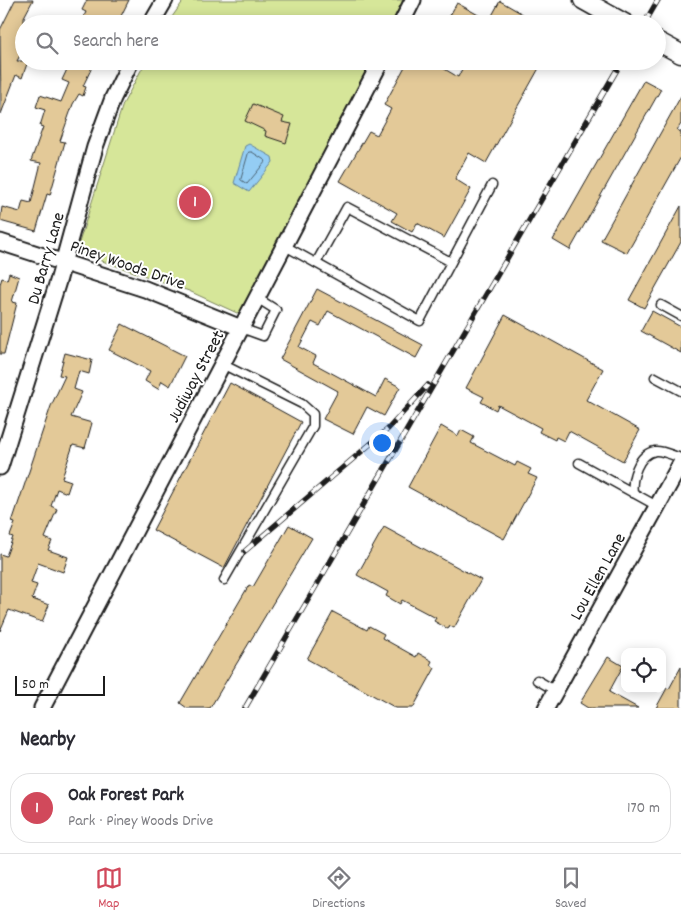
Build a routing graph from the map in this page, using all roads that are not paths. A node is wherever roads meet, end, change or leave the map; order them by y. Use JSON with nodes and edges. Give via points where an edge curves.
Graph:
{"nodes":[{"id":1,"x":166,"y":0,"type":"edge"},
{"id":2,"x":413,"y":0,"type":"edge"},
{"id":3,"x":583,"y":0,"type":"edge"},
{"id":4,"x":602,"y":5,"type":"edge"},
{"id":5,"x":157,"y":15,"type":"edge"},
{"id":6,"x":406,"y":15,"type":"edge"},
{"id":7,"x":615,"y":15,"type":"edge"},
{"id":8,"x":666,"y":46,"type":"edge"},
{"id":9,"x":681,"y":54,"type":"edge"},
{"id":10,"x":126,"y":70,"type":"edge"},
{"id":11,"x":376,"y":70,"type":"edge"},
{"id":12,"x":492,"y":185,"type":"dead end"},
{"id":13,"x":0,"y":242,"type":"edge"},
{"id":14,"x":284,"y":246,"type":"junction"},
{"id":15,"x":64,"y":261,"type":"junction"},
{"id":16,"x":451,"y":262,"type":"junction"},
{"id":17,"x":316,"y":263,"type":"junction"},
{"id":18,"x":257,"y":298,"type":"junction"},
{"id":19,"x":661,"y":305,"type":"dead end"},
{"id":20,"x":681,"y":316,"type":"edge"},
{"id":21,"x":241,"y":328,"type":"junction"},
{"id":22,"x":222,"y":364,"type":"junction"},
{"id":23,"x":655,"y":377,"type":"dead end"},
{"id":24,"x":681,"y":391,"type":"edge"},
{"id":25,"x":681,"y":458,"type":"edge"},
{"id":26,"x":580,"y":464,"type":"dead end"},
{"id":27,"x":0,"y":467,"type":"edge"},
{"id":28,"x":679,"y":471,"type":"edge"},
{"id":29,"x":633,"y":493,"type":"junction"},
{"id":30,"x":657,"y":506,"type":"junction"},
{"id":31,"x":224,"y":580,"type":"dead end"},
{"id":32,"x":537,"y":680,"type":"dead end"},
{"id":33,"x":556,"y":691,"type":"junction"},
{"id":34,"x":42,"y":708,"type":"edge"},
{"id":35,"x":546,"y":708,"type":"edge"}],
"edges":[{"from":1,"to":5,"type":"street"},
{"from":2,"to":6,"type":"street"},
{"from":3,"to":4,"type":"street"},
{"from":4,"to":7,"type":"street"},
{"from":8,"to":9,"type":"street"},
{"from":10,"to":15,"type":"street","name":"Du Barry Lane","via":[[95,147]]},
{"from":11,"to":14,"type":"street","name":"Judiway Street"},
{"from":12,"to":16,"type":"lane"},
{"from":13,"to":15,"type":"street","name":"Piney Woods Drive"},
{"from":14,"to":17,"type":"lane"},
{"from":14,"to":18,"type":"street","name":"Judiway Street"},
{"from":15,"to":21,"type":"street","name":"Piney Woods Drive","via":[[184,303]]},
{"from":15,"to":27,"type":"street","name":"Du Barry Lane"},
{"from":16,"to":17,"type":"lane","via":[[347,207]]},
{"from":16,"to":17,"type":"lane","via":[[420,321]]},
{"from":18,"to":21,"type":"street","name":"Judiway Street"},
{"from":18,"to":21,"type":"lane","via":[[276,310],[263,336]]},
{"from":19,"to":20,"type":"lane"},
{"from":21,"to":22,"type":"street","name":"Judiway Street"},
{"from":22,"to":31,"type":"lane","via":[[302,404],[313,414],[314,426]]},
{"from":22,"to":34,"type":"street","name":"Judiway Street"},
{"from":23,"to":24,"type":"lane"},
{"from":25,"to":29,"type":"lane","via":[[656,451],[648,453],[637,467],[631,483]]},
{"from":26,"to":29,"type":"lane"},
{"from":28,"to":30,"type":"street","name":"Lou Ellen Lane"},
{"from":29,"to":30,"type":"lane"},
{"from":30,"to":33,"type":"street","name":"Lou Ellen Lane"},
{"from":32,"to":33,"type":"lane"},
{"from":33,"to":35,"type":"street","name":"Lou Ellen Lane"}]}
